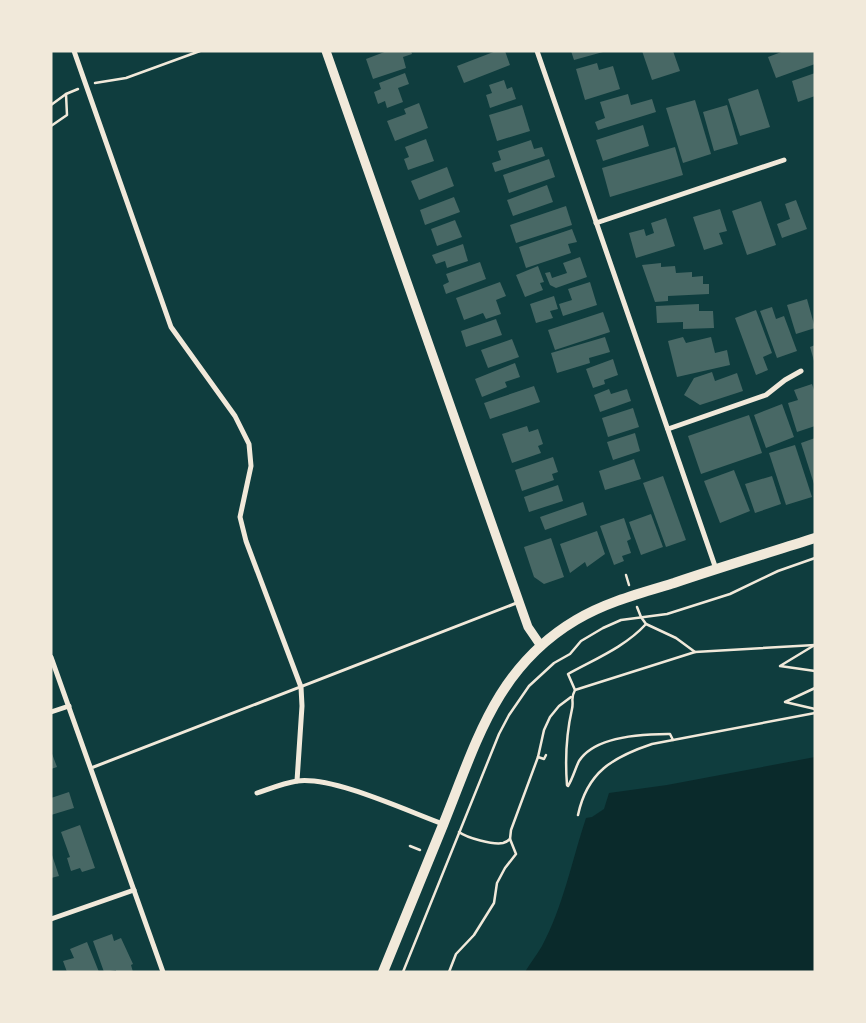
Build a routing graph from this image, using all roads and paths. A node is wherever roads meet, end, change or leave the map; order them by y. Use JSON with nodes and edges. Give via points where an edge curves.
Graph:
{"nodes":[{"id":1,"x":74,"y":51,"type":"edge"},
{"id":2,"x":200,"y":51,"type":"edge"},
{"id":3,"x":326,"y":51,"type":"edge"},
{"id":4,"x":537,"y":51,"type":"edge"},
{"id":5,"x":86,"y":85,"type":"junction"},
{"id":6,"x":66,"y":94,"type":"junction"},
{"id":7,"x":51,"y":105,"type":"edge"},
{"id":8,"x":51,"y":126,"type":"edge"},
{"id":9,"x":784,"y":160,"type":"dead end"},
{"id":10,"x":596,"y":223,"type":"junction"},
{"id":11,"x":801,"y":371,"type":"dead end"},
{"id":12,"x":668,"y":429,"type":"junction"},
{"id":13,"x":815,"y":538,"type":"edge"},
{"id":14,"x":815,"y":558,"type":"edge"},
{"id":15,"x":716,"y":569,"type":"junction"},
{"id":16,"x":519,"y":602,"type":"junction"},
{"id":17,"x":641,"y":617,"type":"junction"},
{"id":18,"x":646,"y":624,"type":"junction"},
{"id":19,"x":815,"y":645,"type":"edge"},
{"id":20,"x":541,"y":646,"type":"junction"},
{"id":21,"x":695,"y":652,"type":"junction"},
{"id":22,"x":51,"y":657,"type":"edge"},
{"id":23,"x":815,"y":671,"type":"edge"},
{"id":24,"x":301,"y":688,"type":"junction"},
{"id":25,"x":815,"y":688,"type":"edge"},
{"id":26,"x":575,"y":690,"type":"junction"},
{"id":27,"x":571,"y":697,"type":"junction"},
{"id":28,"x":69,"y":706,"type":"junction"},
{"id":29,"x":815,"y":711,"type":"edge"},
{"id":30,"x":51,"y":712,"type":"edge"},
{"id":31,"x":673,"y":740,"type":"junction"},
{"id":32,"x":546,"y":755,"type":"dead end"},
{"id":33,"x":538,"y":757,"type":"junction"},
{"id":34,"x":90,"y":768,"type":"junction"},
{"id":35,"x":298,"y":780,"type":"junction"},
{"id":36,"x":257,"y":793,"type":"dead end"},
{"id":37,"x":578,"y":815,"type":"dead end"},
{"id":38,"x":443,"y":824,"type":"junction"},
{"id":39,"x":459,"y":832,"type":"junction"},
{"id":40,"x":510,"y":838,"type":"junction"},
{"id":41,"x":134,"y":890,"type":"junction"},
{"id":42,"x":51,"y":919,"type":"edge"},
{"id":43,"x":163,"y":972,"type":"edge"},
{"id":44,"x":383,"y":972,"type":"edge"},
{"id":45,"x":403,"y":972,"type":"edge"},
{"id":46,"x":449,"y":972,"type":"edge"}],
"edges":[{"from":1,"to":5,"type":"street"},
{"from":2,"to":5,"type":"path","via":[[126,78]]},
{"from":3,"to":16,"type":"main road"},
{"from":4,"to":10,"type":"street"},
{"from":5,"to":6,"type":"path"},
{"from":5,"to":24,"type":"street","via":[[170,327],[235,416],[249,444],[251,466],[240,517]]},
{"from":6,"to":7,"type":"path"},
{"from":6,"to":8,"type":"path","via":[[67,115]]},
{"from":9,"to":10,"type":"street"},
{"from":10,"to":12,"type":"street"},
{"from":11,"to":12,"type":"street","via":[[766,395]]},
{"from":12,"to":15,"type":"street"},
{"from":13,"to":15,"type":"main road"},
{"from":14,"to":17,"type":"path","via":[[730,594],[667,614]]},
{"from":15,"to":20,"type":"main road","via":[[604,606],[574,621]]},
{"from":16,"to":20,"type":"main road","via":[[527,624]]},
{"from":16,"to":24,"type":"lane"},
{"from":17,"to":18,"type":"path"},
{"from":17,"to":39,"type":"path","via":[[614,622],[591,634],[579,643],[574,652],[554,663],[529,686],[502,727]]},
{"from":18,"to":21,"type":"path","via":[[676,638]]},
{"from":18,"to":26,"type":"path","via":[[624,644],[568,674]]},
{"from":19,"to":21,"type":"path"},
{"from":19,"to":23,"type":"path","via":[[780,666]]},
{"from":20,"to":38,"type":"main road","via":[[520,667],[496,700],[477,737]]},
{"from":21,"to":26,"type":"path"},
{"from":22,"to":28,"type":"street"},
{"from":24,"to":34,"type":"lane"},
{"from":24,"to":35,"type":"street"},
{"from":25,"to":29,"type":"path","via":[[785,702],[814,708]]},
{"from":26,"to":27,"type":"path"},
{"from":27,"to":31,"type":"path","via":[[565,749],[568,786],[579,762],[598,746],[643,734],[670,734]]},
{"from":27,"to":33,"type":"path","via":[[550,717]]},
{"from":28,"to":30,"type":"street"},
{"from":28,"to":34,"type":"street"},
{"from":29,"to":31,"type":"path"},
{"from":31,"to":37,"type":"path","via":[[628,752],[608,765],[590,782]]},
{"from":32,"to":33,"type":"path","via":[[544,759]]},
{"from":33,"to":40,"type":"path"},
{"from":34,"to":41,"type":"street"},
{"from":35,"to":36,"type":"street"},
{"from":35,"to":38,"type":"street","via":[[347,788]]},
{"from":38,"to":44,"type":"main road"},
{"from":39,"to":40,"type":"path","via":[[493,842],[504,843]]},
{"from":39,"to":45,"type":"path"},
{"from":40,"to":46,"type":"path","via":[[516,854],[497,883],[494,903],[474,935],[456,954]]},
{"from":41,"to":42,"type":"street"},
{"from":41,"to":43,"type":"street"}]}
